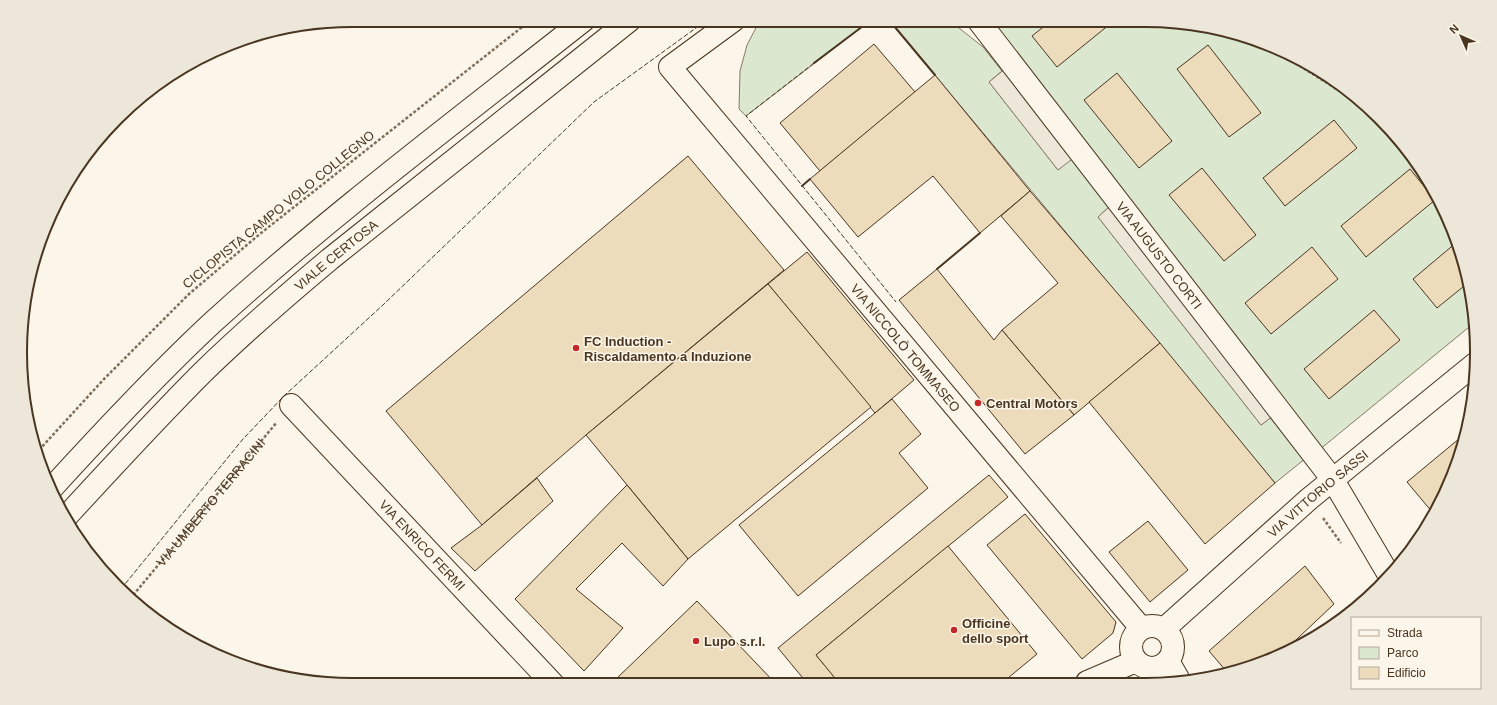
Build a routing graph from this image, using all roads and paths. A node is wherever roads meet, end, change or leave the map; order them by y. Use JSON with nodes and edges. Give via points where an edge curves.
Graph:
{"nodes":[{"id":1,"x":522,"y":27,"type":"edge"},
{"id":2,"x":575,"y":27,"type":"edge"},
{"id":3,"x":621,"y":27,"type":"edge"},
{"id":4,"x":724,"y":27,"type":"edge"},
{"id":5,"x":983,"y":27,"type":"edge"},
{"id":6,"x":1303,"y":69,"type":"edge"},
{"id":7,"x":1342,"y":93,"type":"edge"},
{"id":8,"x":1469,"y":369,"type":"edge"},
{"id":9,"x":291,"y":405,"type":"joint"},
{"id":10,"x":41,"y":448,"type":"edge"},
{"id":11,"x":1333,"y":480,"type":"junction"},
{"id":12,"x":55,"y":484,"type":"edge"},
{"id":13,"x":70,"y":513,"type":"edge"},
{"id":14,"x":1386,"y":570,"type":"edge"},
{"id":15,"x":134,"y":594,"type":"edge"},
{"id":16,"x":1141,"y":628,"type":"junction"},
{"id":17,"x":1164,"y":629,"type":"junction"},
{"id":18,"x":1136,"y":661,"type":"junction"},
{"id":19,"x":1168,"y":661,"type":"junction"},
{"id":20,"x":1177,"y":676,"type":"edge"},
{"id":21,"x":547,"y":678,"type":"edge"},
{"id":22,"x":1096,"y":678,"type":"edge"}],
"edges":[{"from":1,"to":10,"type":"path","name":"CICLOPISTA CAMPO VOLO COLLEGNO","via":[[261,233],[189,294],[104,379]]},
{"from":2,"to":12,"type":"street","via":[[309,238],[218,318],[108,426]]},
{"from":3,"to":13,"type":"street","name":"VIALE CERTOSA","via":[[294,290],[203,372]]},
{"from":4,"to":16,"type":"street","name":"VIA NICCOLÒ TOMMASEO","via":[[670,67]]},
{"from":5,"to":11,"type":"street","name":"VIA AUGUSTO CORTI"},
{"from":6,"to":7,"type":"path"},
{"from":8,"to":11,"type":"street","name":"VIA VITTORIO SASSI"},
{"from":9,"to":15,"type":"path","name":"VIA UMBERTO TERRACINI"},
{"from":9,"to":21,"type":"street","name":"VIA ENRICO FERMI"},
{"from":11,"to":14,"type":"street","name":"VIA AUGUSTO CORTI"},
{"from":11,"to":17,"type":"street","name":"VIA VITTORIO SASSI"},
{"from":16,"to":17,"type":"street","via":[[1152,625]]},
{"from":16,"to":18,"type":"street","via":[[1132,638],[1131,644]]},
{"from":17,"to":19,"type":"street","via":[[1170,634],[1174,648]]},
{"from":18,"to":19,"type":"street","via":[[1148,668],[1156,668]]},
{"from":18,"to":22,"type":"street"},
{"from":19,"to":20,"type":"street"}]}
